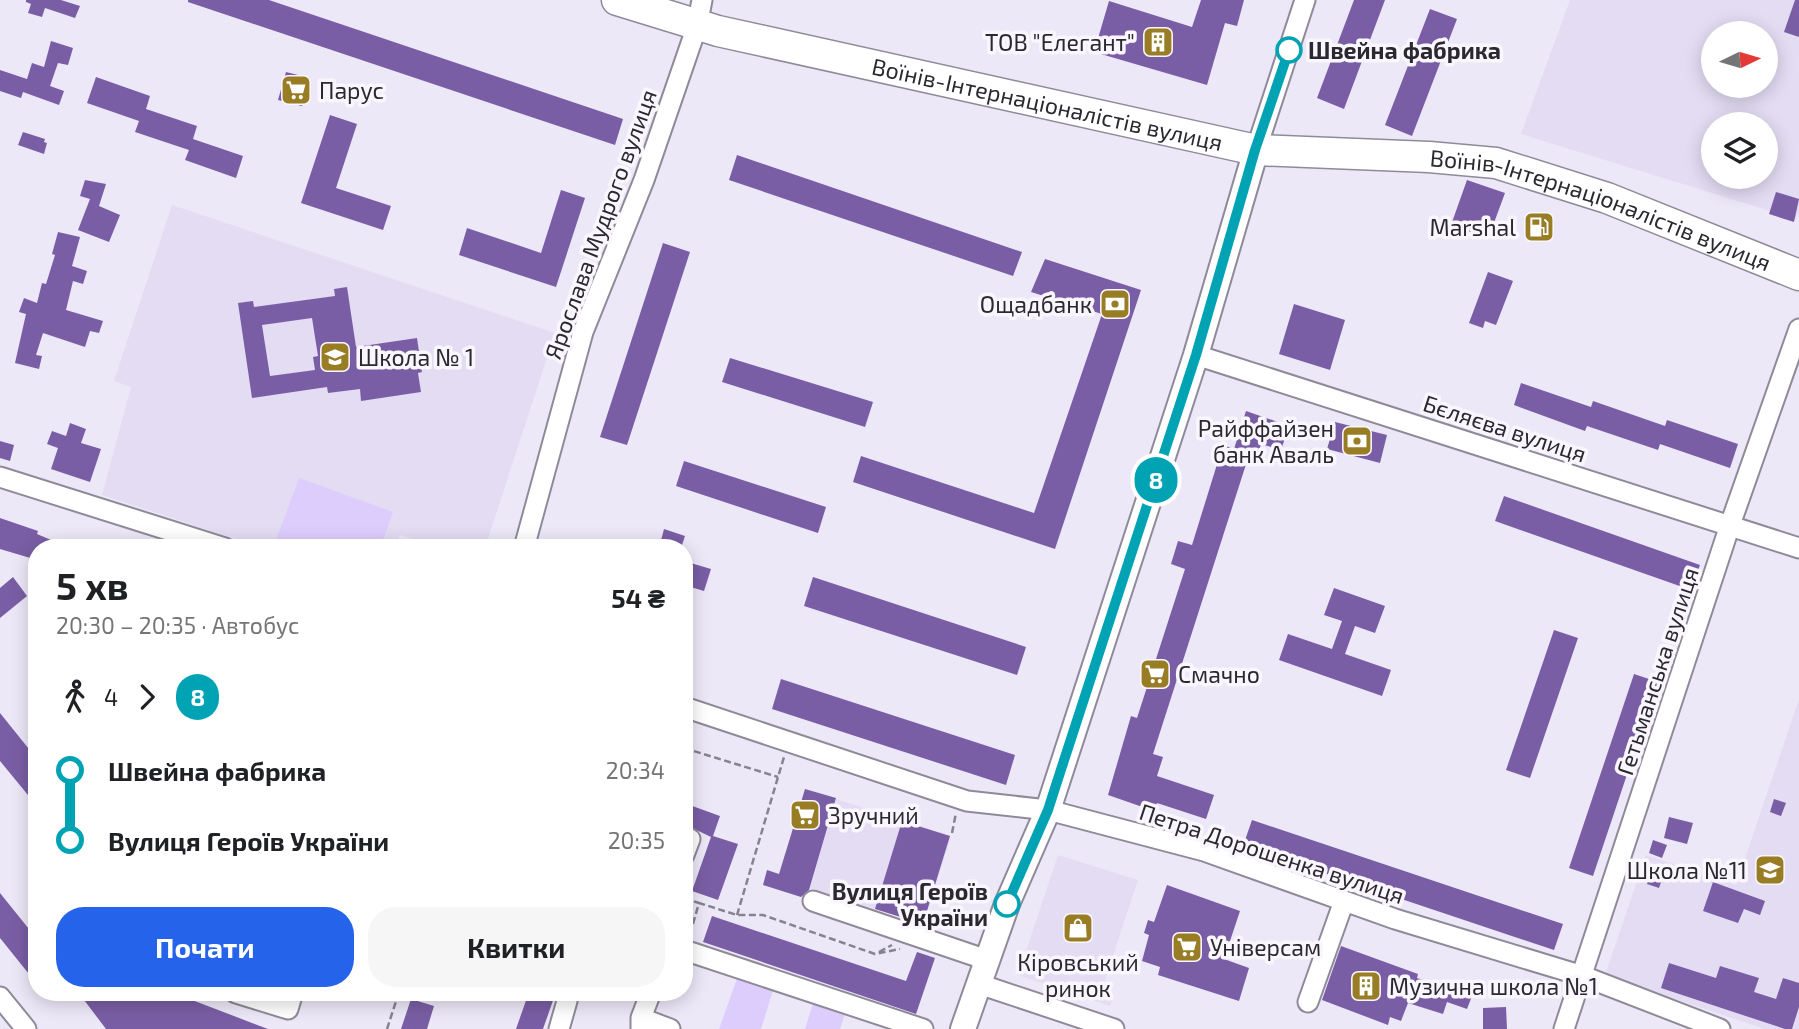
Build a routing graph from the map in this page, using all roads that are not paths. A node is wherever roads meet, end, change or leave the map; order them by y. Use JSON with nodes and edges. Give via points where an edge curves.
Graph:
{"nodes":[{"id":1,"x":617,"y":0,"type":"edge"},
{"id":2,"x":1305,"y":0,"type":"edge"},
{"id":3,"x":699,"y":13,"type":"edge"},
{"id":4,"x":1255,"y":150,"type":"junction"},
{"id":5,"x":1799,"y":275,"type":"edge"},
{"id":6,"x":1799,"y":329,"type":"edge"},
{"id":7,"x":1196,"y":355,"type":"junction"},
{"id":8,"x":0,"y":477,"type":"edge"},
{"id":9,"x":1730,"y":525,"type":"junction"},
{"id":10,"x":196,"y":539,"type":"edge"},
{"id":11,"x":526,"y":539,"type":"edge"},
{"id":12,"x":1799,"y":548,"type":"edge"},
{"id":13,"x":693,"y":710,"type":"edge"},
{"id":14,"x":1048,"y":810,"type":"junction"},
{"id":15,"x":813,"y":901,"type":"dead end"},
{"id":16,"x":1344,"y":901,"type":"junction"},
{"id":17,"x":693,"y":953,"type":"edge"},
{"id":18,"x":987,"y":960,"type":"junction"},
{"id":19,"x":1583,"y":976,"type":"junction"},
{"id":20,"x":979,"y":984,"type":"junction"},
{"id":21,"x":0,"y":997,"type":"edge"},
{"id":22,"x":262,"y":1001,"type":"edge"},
{"id":23,"x":290,"y":1001,"type":"edge"},
{"id":24,"x":567,"y":1001,"type":"dead end"},
{"id":25,"x":648,"y":1001,"type":"edge"},
{"id":26,"x":1308,"y":1002,"type":"dead end"},
{"id":27,"x":641,"y":1023,"type":"edge"},
{"id":28,"x":891,"y":1024,"type":"edge"},
{"id":29,"x":26,"y":1029,"type":"edge"},
{"id":30,"x":559,"y":1029,"type":"edge"},
{"id":31,"x":670,"y":1029,"type":"edge"},
{"id":32,"x":923,"y":1029,"type":"edge"},
{"id":33,"x":964,"y":1029,"type":"edge"},
{"id":34,"x":1114,"y":1029,"type":"edge"},
{"id":35,"x":1564,"y":1029,"type":"edge"},
{"id":36,"x":1720,"y":1029,"type":"edge"}],
"edges":[{"from":1,"to":3,"type":"highway","name":"Воїнів-Інтернаціоналістів вулиця"},
{"from":2,"to":4,"type":"street"},
{"from":3,"to":4,"type":"highway","name":"Воїнів-Інтернаціоналістів вулиця"},
{"from":3,"to":11,"type":"street","name":"Ярослава Мудрого вулиця","via":[[644,180],[583,332]]},
{"from":4,"to":5,"type":"highway","name":"Воїнів-Інтернаціоналістів вулиця","via":[[1496,163],[1607,198]]},
{"from":4,"to":7,"type":"main road"},
{"from":6,"to":9,"type":"street","name":"Гетьманська вулиця"},
{"from":7,"to":9,"type":"street","name":"Бєляєва вулиця"},
{"from":7,"to":14,"type":"main road"},
{"from":8,"to":10,"type":"street"},
{"from":9,"to":12,"type":"street","name":"Бєляєва вулиця"},
{"from":9,"to":19,"type":"street","name":"Гетьманська вулиця"},
{"from":13,"to":14,"type":"street","name":"Петра Дорошенка вулиця","via":[[967,801]]},
{"from":14,"to":16,"type":"street","name":"Петра Дорошенка вулиця","via":[[1204,851]]},
{"from":14,"to":18,"type":"main road"},
{"from":15,"to":18,"type":"street"},
{"from":16,"to":19,"type":"street","name":"Петра Дорошенка вулиця"},
{"from":16,"to":26,"type":"street"},
{"from":17,"to":28,"type":"street"},
{"from":18,"to":20,"type":"main road"},
{"from":19,"to":35,"type":"street","name":"Гетьманська вулиця"},
{"from":19,"to":36,"type":"street","name":"Петра Дорошенка вулиця"},
{"from":20,"to":33,"type":"main road"},
{"from":20,"to":34,"type":"street"},
{"from":21,"to":29,"type":"street"},
{"from":22,"to":23,"type":"street","via":[[288,1009]]},
{"from":24,"to":30,"type":"street"},
{"from":25,"to":27,"type":"street"},
{"from":27,"to":31,"type":"street"},
{"from":28,"to":32,"type":"street"}]}
